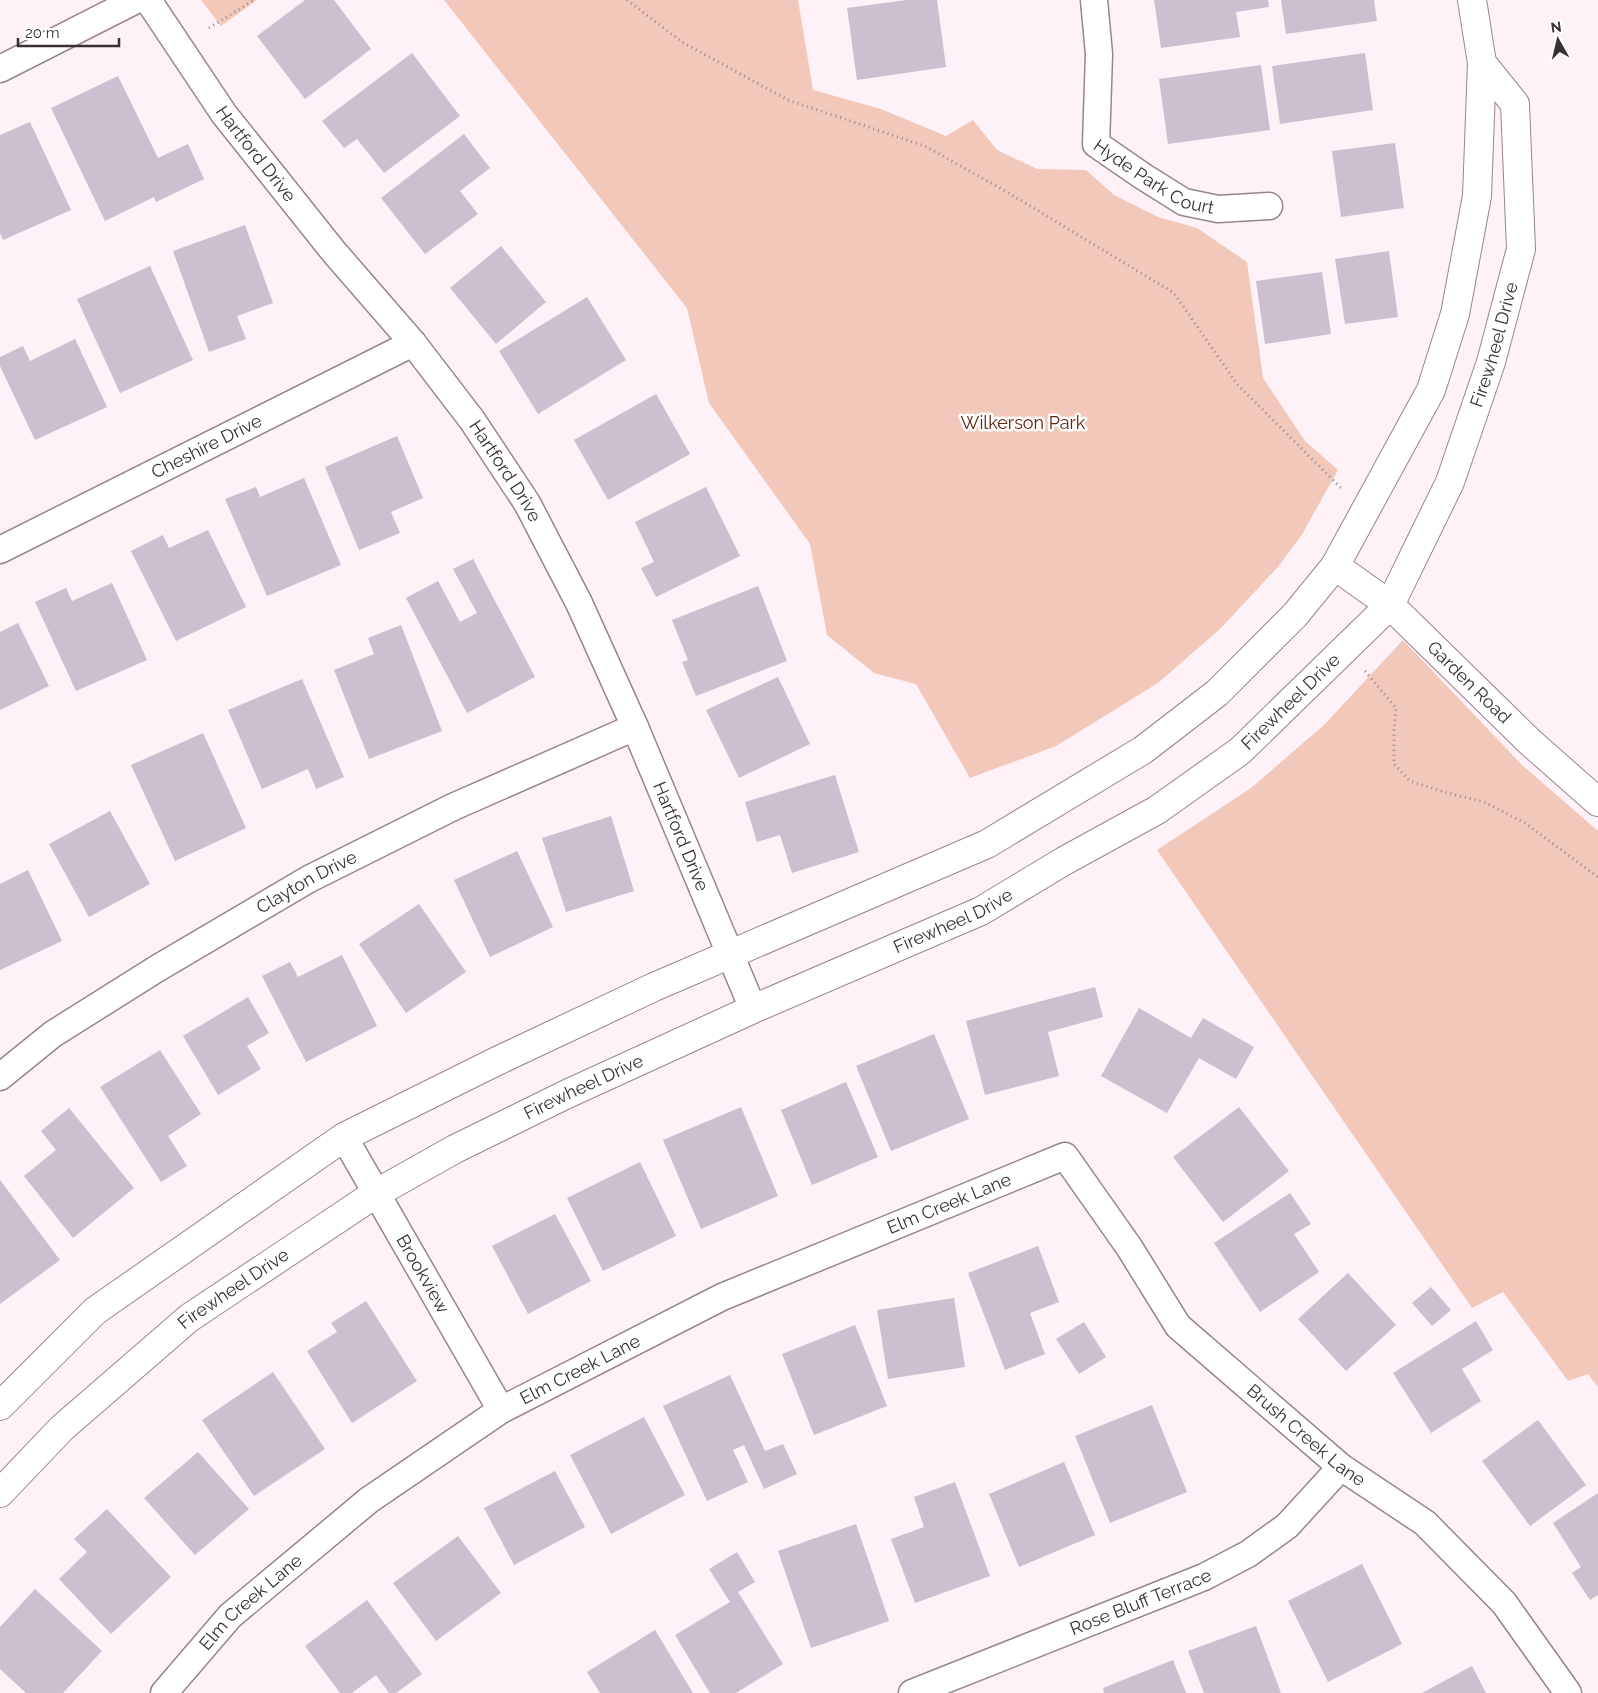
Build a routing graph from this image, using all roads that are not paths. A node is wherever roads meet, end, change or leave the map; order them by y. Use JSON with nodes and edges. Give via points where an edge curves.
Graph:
{"nodes":[{"id":1,"x":136,"y":0,"type":"edge"},
{"id":2,"x":148,"y":0,"type":"edge"},
{"id":3,"x":1094,"y":0,"type":"edge"},
{"id":4,"x":1472,"y":0,"type":"edge"},
{"id":5,"x":1482,"y":63,"type":"junction"},
{"id":6,"x":0,"y":69,"type":"edge"},
{"id":7,"x":1269,"y":206,"type":"dead end"},
{"id":8,"x":413,"y":343,"type":"junction"},
{"id":9,"x":0,"y":550,"type":"edge"},
{"id":10,"x":1335,"y":566,"type":"junction"},
{"id":11,"x":1390,"y":605,"type":"junction"},
{"id":12,"x":635,"y":727,"type":"junction"},
{"id":13,"x":1598,"y":802,"type":"edge"},
{"id":14,"x":730,"y":955,"type":"junction"},
{"id":15,"x":753,"y":1009,"type":"junction"},
{"id":16,"x":0,"y":1077,"type":"edge"},
{"id":17,"x":344,"y":1137,"type":"junction"},
{"id":18,"x":1065,"y":1156,"type":"joint"},
{"id":19,"x":375,"y":1194,"type":"junction"},
{"id":20,"x":0,"y":1406,"type":"edge"},
{"id":21,"x":501,"y":1410,"type":"junction"},
{"id":22,"x":1341,"y":1468,"type":"junction"},
{"id":23,"x":0,"y":1493,"type":"edge"},
{"id":24,"x":164,"y":1693,"type":"edge"},
{"id":25,"x":912,"y":1693,"type":"edge"},
{"id":26,"x":1568,"y":1693,"type":"edge"}],
"edges":[{"from":1,"to":6,"type":"street"},
{"from":2,"to":8,"type":"street","name":"Hartford Drive","via":[[224,114],[334,252]]},
{"from":3,"to":7,"type":"street","name":"Hyde Park Court","via":[[1100,54],[1096,144],[1184,202],[1218,209]]},
{"from":4,"to":5,"type":"street","name":"Firewheel Drive"},
{"from":5,"to":10,"type":"street","name":"Firewheel Drive","via":[[1477,196],[1455,314],[1431,390]]},
{"from":5,"to":11,"type":"street","name":"Firewheel Drive","via":[[1515,104],[1521,249],[1491,362],[1450,482]]},
{"from":8,"to":9,"type":"street","name":"Cheshire Drive"},
{"from":8,"to":12,"type":"street","name":"Hartford Drive","via":[[472,420],[527,503],[579,604]]},
{"from":10,"to":11,"type":"street","name":"Garden Road"},
{"from":10,"to":14,"type":"street","name":"Firewheel Drive","via":[[1296,615],[1216,693],[1143,750],[987,844]]},
{"from":11,"to":13,"type":"street","name":"Garden Road","via":[[1530,742]]},
{"from":11,"to":15,"type":"street","name":"Firewheel Drive","via":[[1240,751],[1156,810],[981,911]]},
{"from":12,"to":14,"type":"street","name":"Hartford Drive"},
{"from":12,"to":16,"type":"street","name":"Clayton Drive","via":[[453,807],[308,879],[54,1034]]},
{"from":14,"to":15,"type":"street","name":"Hartford Drive"},
{"from":14,"to":17,"type":"street","name":"Firewheel Drive","via":[[495,1062]]},
{"from":15,"to":19,"type":"street","name":"Firewheel Drive","via":[[550,1102],[455,1149]]},
{"from":17,"to":19,"type":"street","name":"Brookview"},
{"from":17,"to":20,"type":"street","name":"Firewheel Drive","via":[[95,1311]]},
{"from":18,"to":21,"type":"street","name":"Elm Creek Lane","via":[[722,1297]]},
{"from":18,"to":22,"type":"street","name":"Brush Creek Lane","via":[[1178,1326]]},
{"from":19,"to":21,"type":"street","name":"Brookview"},
{"from":19,"to":23,"type":"street","name":"Firewheel Drive","via":[[189,1318],[62,1428]]},
{"from":21,"to":24,"type":"street","name":"Elm Creek Lane","via":[[369,1500],[237,1610]]},
{"from":22,"to":25,"type":"street","name":"Rose Bluff Terrace","via":[[1287,1526],[1248,1554],[1204,1577]]},
{"from":22,"to":26,"type":"street","name":"Brush Creek Lane","via":[[1426,1523],[1504,1603]]}]}
